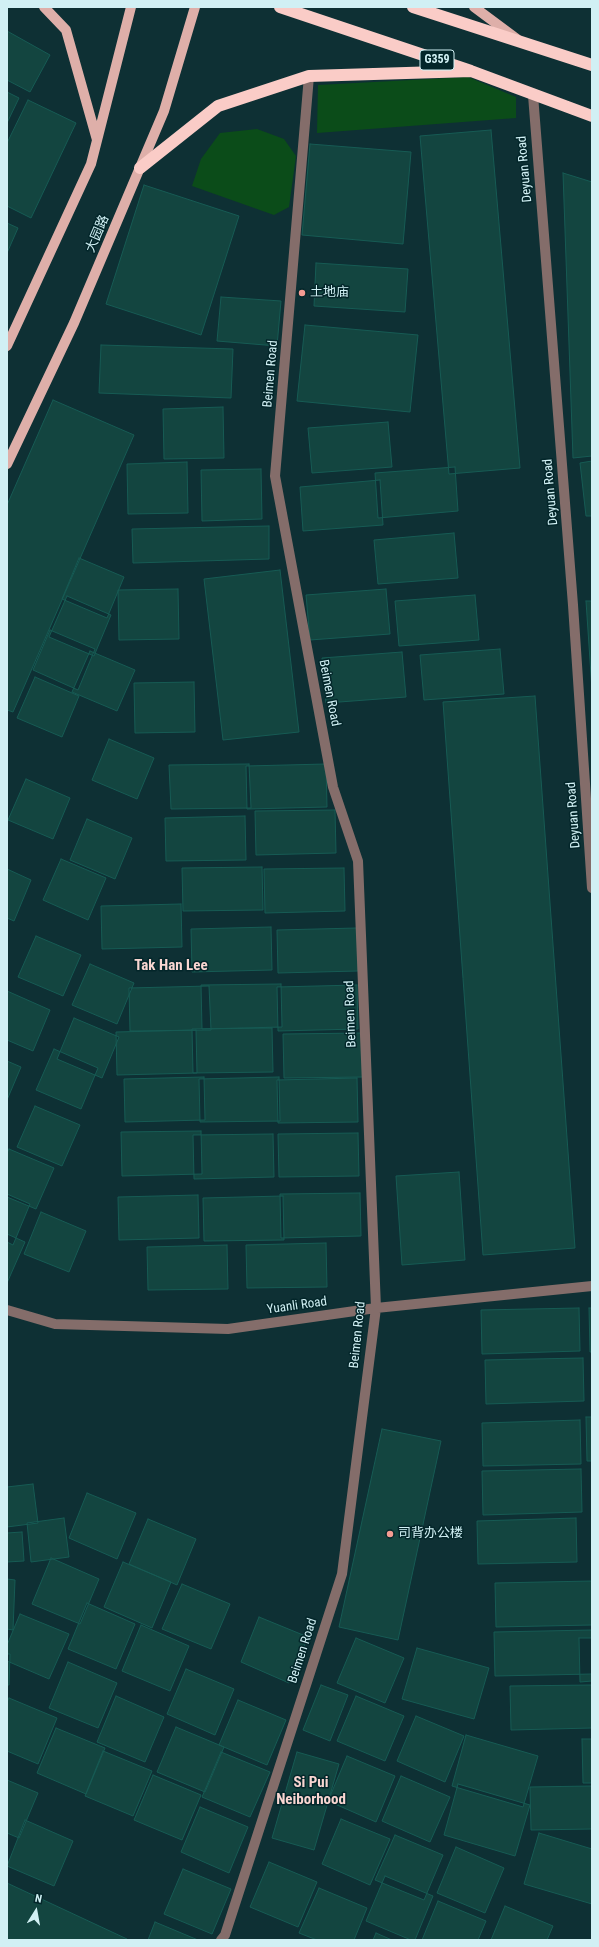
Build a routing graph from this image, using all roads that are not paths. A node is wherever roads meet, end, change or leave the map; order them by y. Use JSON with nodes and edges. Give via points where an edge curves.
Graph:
{"nodes":[{"id":1,"x":44,"y":7,"type":"edge"},
{"id":2,"x":130,"y":7,"type":"edge"},
{"id":3,"x":195,"y":7,"type":"edge"},
{"id":4,"x":280,"y":7,"type":"edge"},
{"id":5,"x":413,"y":7,"type":"edge"},
{"id":6,"x":474,"y":7,"type":"edge"},
{"id":7,"x":522,"y":43,"type":"junction"},
{"id":8,"x":592,"y":65,"type":"edge"},
{"id":9,"x":471,"y":71,"type":"junction"},
{"id":10,"x":309,"y":76,"type":"junction"},
{"id":11,"x":532,"y":95,"type":"junction"},
{"id":12,"x":592,"y":116,"type":"edge"},
{"id":13,"x":97,"y":140,"type":"junction"},
{"id":14,"x":140,"y":168,"type":"junction"},
{"id":15,"x":7,"y":346,"type":"edge"},
{"id":16,"x":7,"y":464,"type":"edge"},
{"id":17,"x":592,"y":888,"type":"edge"},
{"id":18,"x":592,"y":1286,"type":"edge"},
{"id":19,"x":376,"y":1308,"type":"junction"},
{"id":20,"x":7,"y":1310,"type":"edge"},
{"id":21,"x":221,"y":1940,"type":"edge"}],
"edges":[{"from":1,"to":13,"type":"main road","via":[[66,30]]},
{"from":2,"to":13,"type":"main road"},
{"from":3,"to":14,"type":"main road","name":"大园路","via":[[164,111]]},
{"from":4,"to":9,"type":"highway","number":"G359"},
{"from":5,"to":7,"type":"highway"},
{"from":6,"to":7,"type":"main road"},
{"from":7,"to":8,"type":"highway"},
{"from":9,"to":10,"type":"highway"},
{"from":9,"to":11,"type":"highway","number":"G359"},
{"from":10,"to":14,"type":"highway","via":[[218,106]]},
{"from":10,"to":19,"type":"street","name":"Beimen Road","via":[[275,476],[333,787],[358,861]]},
{"from":11,"to":12,"type":"highway","number":"G359"},
{"from":11,"to":17,"type":"street","name":"Deyuan Road","via":[[573,605]]},
{"from":13,"to":15,"type":"main road","via":[[91,164]]},
{"from":14,"to":16,"type":"main road","name":"大园路","via":[[74,323]]},
{"from":18,"to":19,"type":"street","name":"Yuanli Road"},
{"from":19,"to":20,"type":"street","name":"Yuanli Road","via":[[228,1329],[56,1324]]},
{"from":19,"to":21,"type":"street","name":"Beimen Road","via":[[342,1574],[225,1935]]}]}
